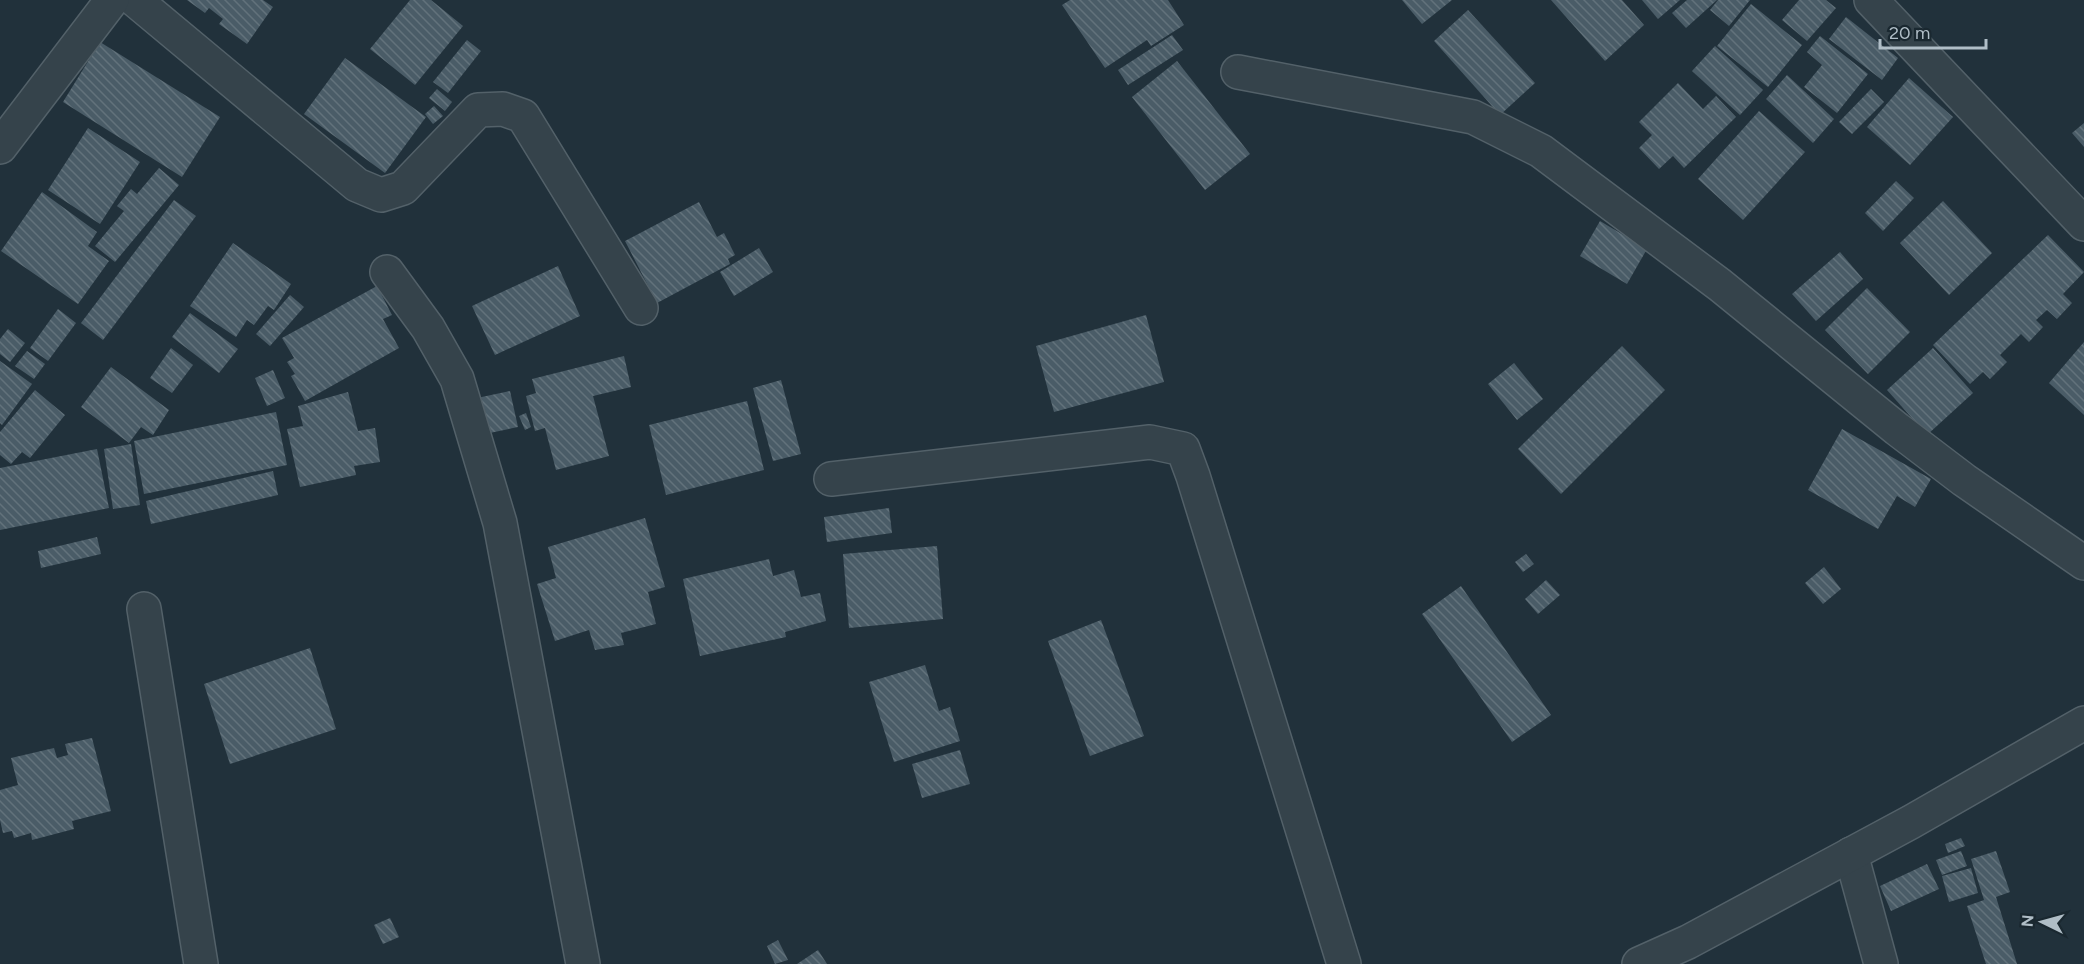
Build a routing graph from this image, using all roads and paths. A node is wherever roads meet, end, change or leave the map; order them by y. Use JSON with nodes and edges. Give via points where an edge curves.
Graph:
{"nodes":[{"id":1,"x":112,"y":0,"type":"edge"},
{"id":2,"x":135,"y":0,"type":"edge"},
{"id":3,"x":1871,"y":0,"type":"edge"},
{"id":4,"x":1238,"y":72,"type":"dead end"},
{"id":5,"x":0,"y":147,"type":"edge"},
{"id":6,"x":2084,"y":224,"type":"edge"},
{"id":7,"x":387,"y":272,"type":"dead end"},
{"id":8,"x":641,"y":308,"type":"dead end"},
{"id":9,"x":831,"y":479,"type":"dead end"},
{"id":10,"x":2084,"y":563,"type":"edge"},
{"id":11,"x":144,"y":609,"type":"dead end"},
{"id":12,"x":2084,"y":723,"type":"edge"},
{"id":13,"x":1851,"y":854,"type":"junction"},
{"id":14,"x":201,"y":964,"type":"edge"},
{"id":15,"x":583,"y":964,"type":"edge"},
{"id":16,"x":1344,"y":964,"type":"edge"},
{"id":17,"x":1639,"y":964,"type":"edge"},
{"id":18,"x":1881,"y":964,"type":"edge"}],
"edges":[{"from":1,"to":5,"type":"street"},
{"from":2,"to":8,"type":"street","via":[[357,185],[381,195],[403,188],[478,110],[502,109],[523,116]]},
{"from":3,"to":6,"type":"street"},
{"from":4,"to":10,"type":"street","via":[[1473,117],[1541,151],[1720,285],[1964,480]]},
{"from":7,"to":15,"type":"street","via":[[428,328],[457,379],[500,523]]},
{"from":9,"to":16,"type":"street","via":[[1150,442],[1183,449]]},
{"from":11,"to":14,"type":"street"},
{"from":12,"to":13,"type":"street"},
{"from":13,"to":17,"type":"street","via":[[1688,942]]},
{"from":13,"to":18,"type":"street"}]}
